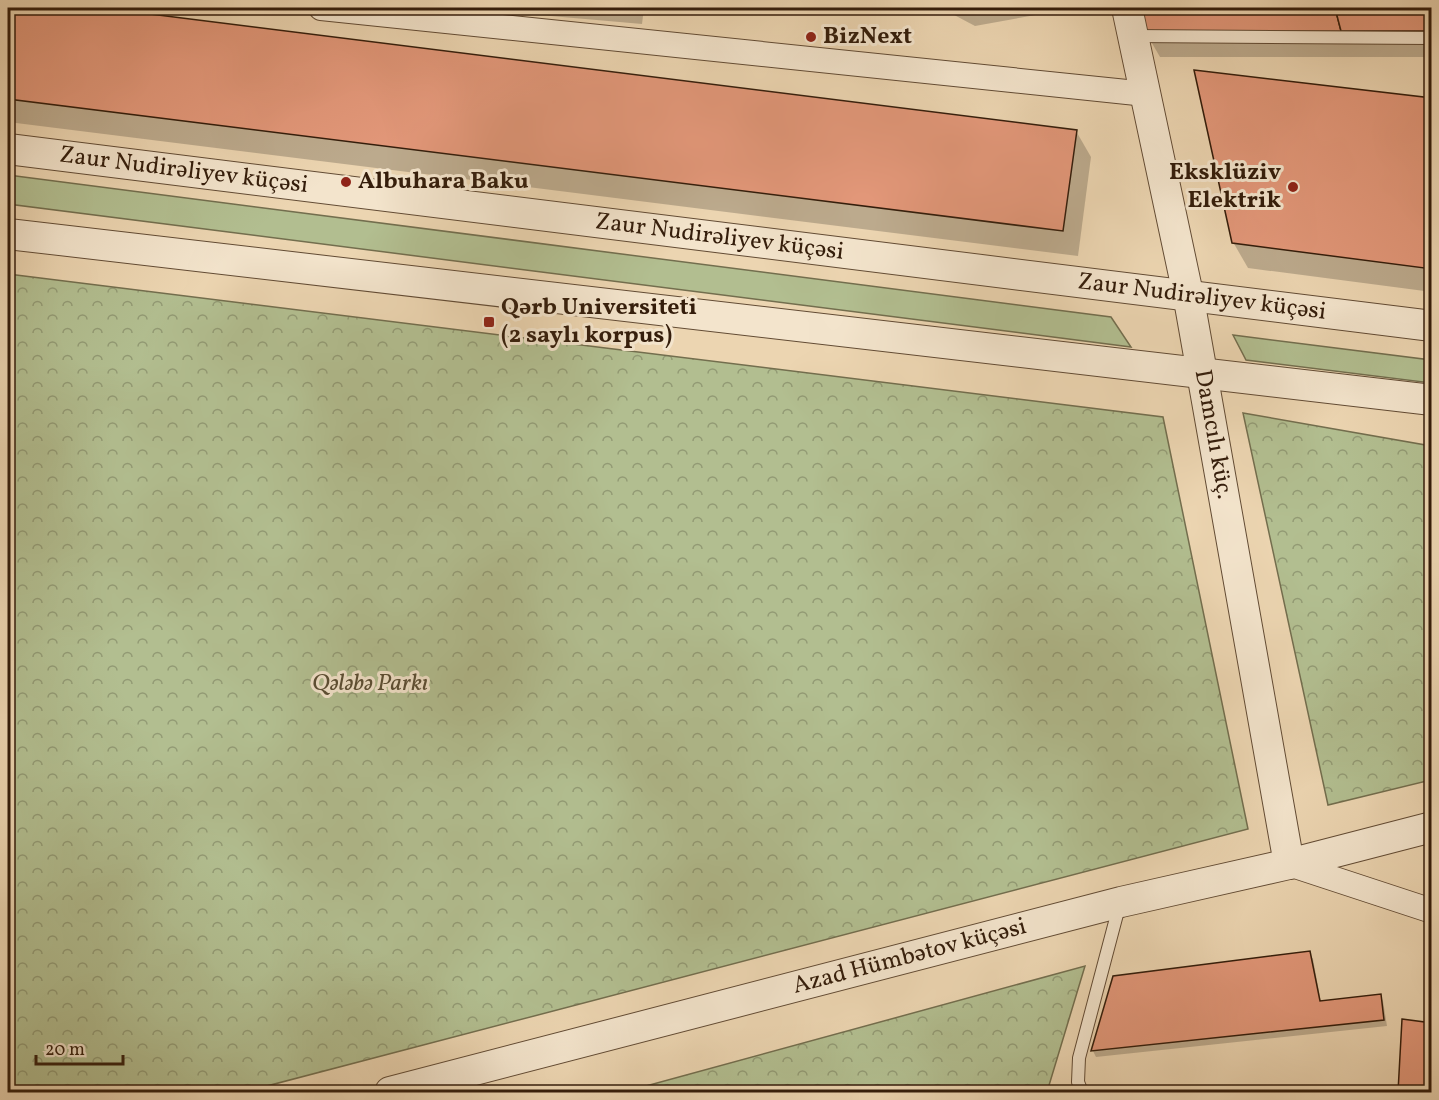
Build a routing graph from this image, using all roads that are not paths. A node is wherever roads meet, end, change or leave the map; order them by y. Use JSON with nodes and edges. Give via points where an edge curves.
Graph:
{"nodes":[{"id":1,"x":321,"y":8,"type":"edge"},
{"id":2,"x":1126,"y":8,"type":"edge"},
{"id":3,"x":1133,"y":36,"type":"junction"},
{"id":4,"x":1431,"y":38,"type":"edge"},
{"id":5,"x":1146,"y":94,"type":"junction"},
{"id":6,"x":8,"y":149,"type":"edge"},
{"id":7,"x":8,"y":234,"type":"edge"},
{"id":8,"x":1188,"y":294,"type":"junction"},
{"id":9,"x":1431,"y":326,"type":"edge"},
{"id":10,"x":1203,"y":373,"type":"junction"},
{"id":11,"x":1431,"y":400,"type":"edge"},
{"id":12,"x":1431,"y":827,"type":"edge"},
{"id":13,"x":1289,"y":864,"type":"junction"},
{"id":14,"x":1121,"y":902,"type":"junction"},
{"id":15,"x":1431,"y":911,"type":"edge"},
{"id":16,"x":390,"y":1092,"type":"edge"},
{"id":17,"x":1082,"y":1092,"type":"edge"}],
"edges":[{"from":1,"to":5,"type":"street"},
{"from":2,"to":3,"type":"street","name":"Damcılı küç."},
{"from":3,"to":4,"type":"lane"},
{"from":3,"to":5,"type":"street","name":"Damcılı küç."},
{"from":5,"to":8,"type":"street","name":"Damcılı küç."},
{"from":6,"to":8,"type":"street","name":"Zaur Nudirəliyev küçəsi"},
{"from":7,"to":10,"type":"street"},
{"from":8,"to":9,"type":"street","name":"Zaur Nudirəliyev küçəsi"},
{"from":8,"to":10,"type":"street","name":"Damcılı küç."},
{"from":10,"to":11,"type":"street"},
{"from":10,"to":13,"type":"street","name":"Damcılı küç."},
{"from":12,"to":13,"type":"street","name":"Azad Hümbətov küçəsi"},
{"from":13,"to":14,"type":"street","name":"Azad Hümbətov küçəsi"},
{"from":13,"to":15,"type":"street"},
{"from":14,"to":16,"type":"street","name":"Azad Hümbətov küçəsi"},
{"from":14,"to":17,"type":"lane","via":[[1079,1058],[1078,1082]]}]}
